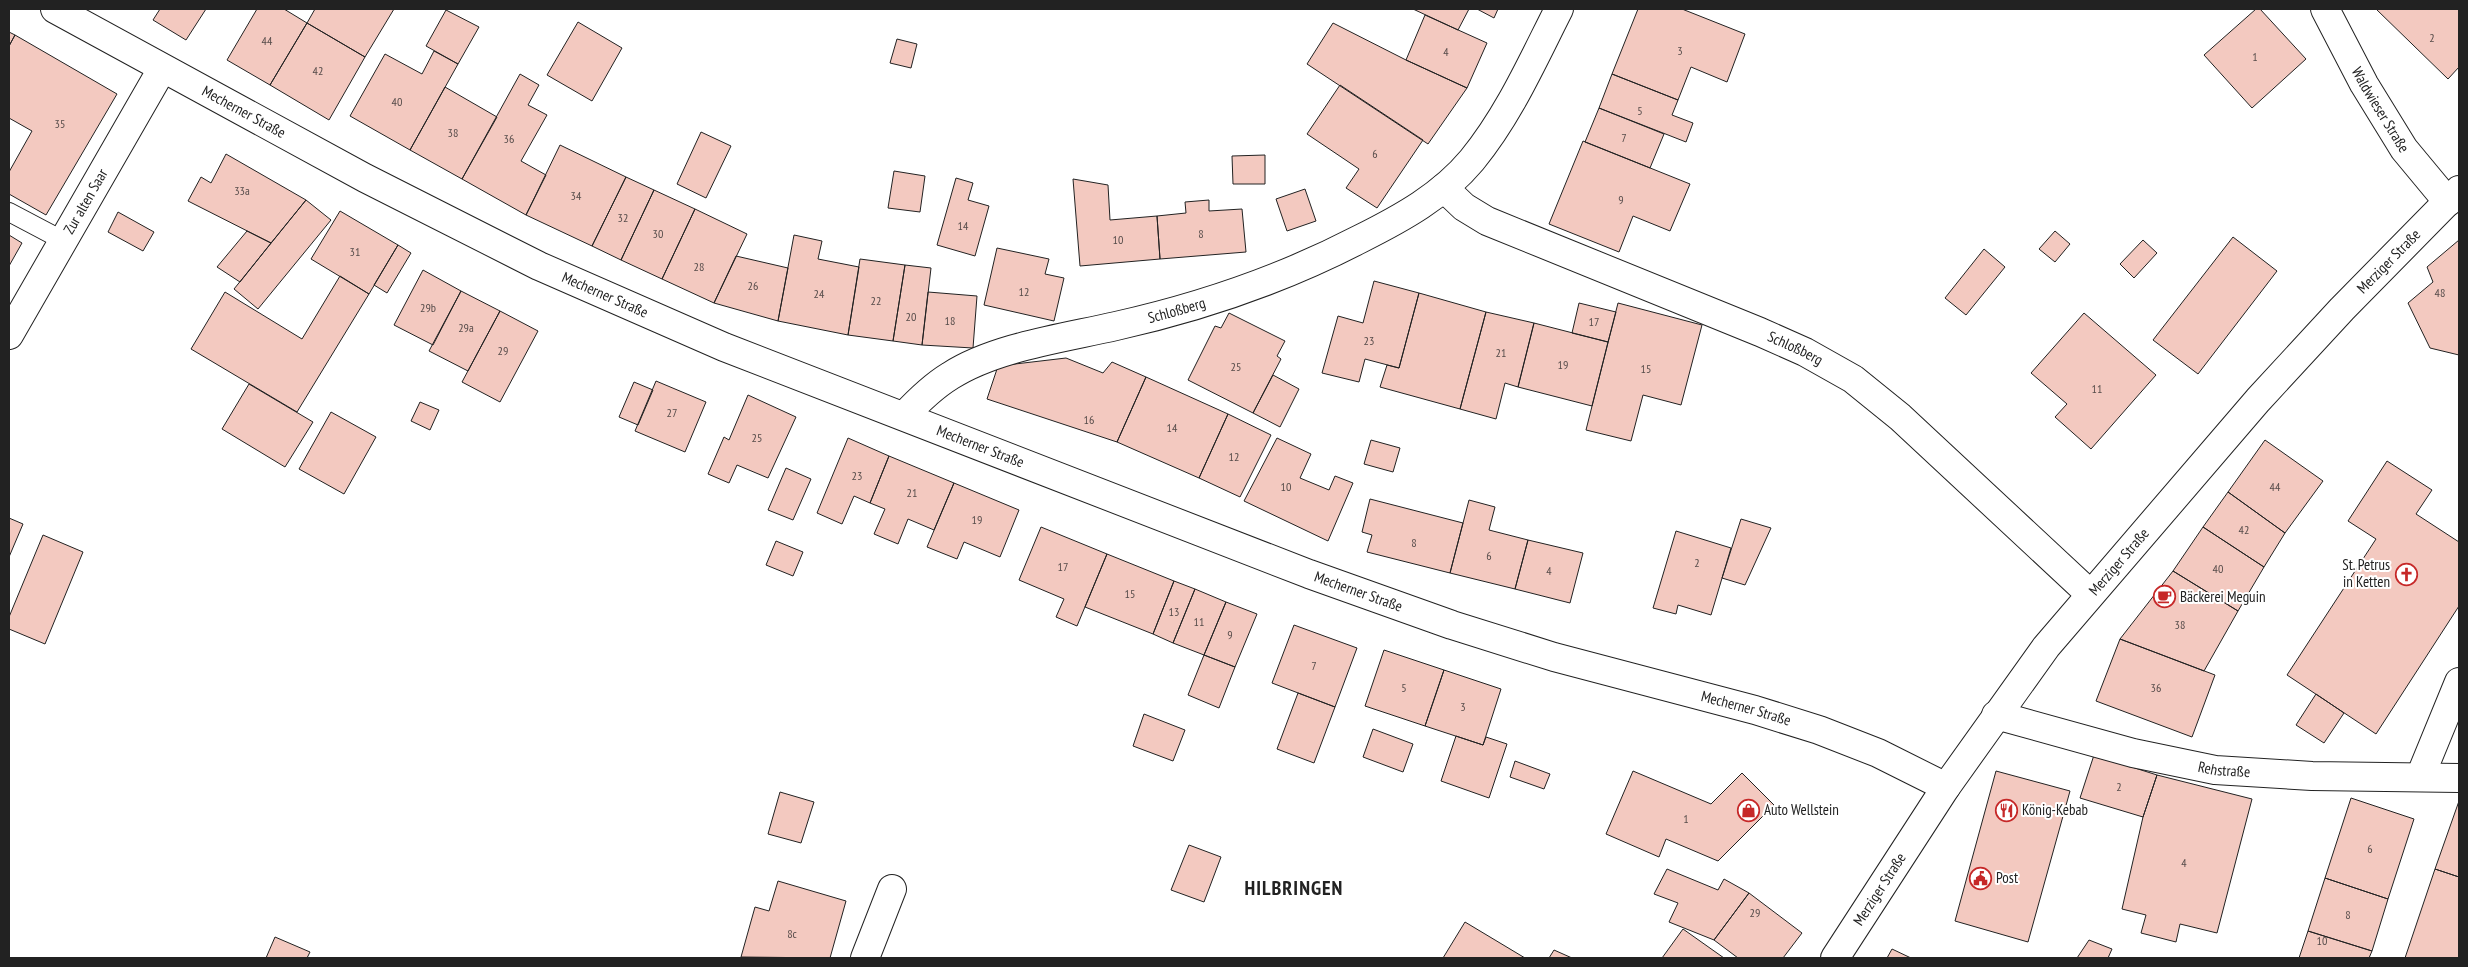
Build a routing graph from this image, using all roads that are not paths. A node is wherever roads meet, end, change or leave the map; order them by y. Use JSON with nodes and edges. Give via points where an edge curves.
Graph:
{"nodes":[{"id":1,"x":55,"y":9,"type":"edge"},
{"id":2,"x":1559,"y":9,"type":"edge"},
{"id":3,"x":2325,"y":9,"type":"edge"},
{"id":4,"x":162,"y":69,"type":"junction"},
{"id":5,"x":1444,"y":188,"type":"junction"},
{"id":6,"x":2455,"y":203,"type":"edge"},
{"id":7,"x":9,"y":212,"type":"edge"},
{"id":8,"x":64,"y":241,"type":"junction"},
{"id":9,"x":9,"y":335,"type":"edge"},
{"id":10,"x":904,"y":416,"type":"junction"},
{"id":11,"x":2090,"y":594,"type":"junction"},
{"id":12,"x":2459,"y":682,"type":"edge"},
{"id":13,"x":1996,"y":715,"type":"junction"},
{"id":14,"x":2420,"y":777,"type":"junction"},
{"id":15,"x":2459,"y":778,"type":"edge"},
{"id":16,"x":1946,"y":787,"type":"junction"},
{"id":17,"x":892,"y":889,"type":"dead end"},
{"id":18,"x":864,"y":958,"type":"edge"},
{"id":19,"x":1835,"y":958,"type":"edge"}],
"edges":[{"from":1,"to":4,"type":"main road","name":"Mecherner Straße"},
{"from":2,"to":5,"type":"main road","name":"Schloßberg","via":[[1514,97],[1472,159]]},
{"from":3,"to":6,"type":"main road","name":"Waldwieser Straße","via":[[2364,84],[2404,149]]},
{"from":4,"to":8,"type":"main road","name":"Zur alten Saar"},
{"from":4,"to":10,"type":"main road","name":"Mecherner Straße","via":[[365,178],[539,266],[724,347]]},
{"from":5,"to":10,"type":"main road","name":"Schloßberg","via":[[1407,215],[1260,285],[1168,314],[1004,352],[951,375],[930,390]]},
{"from":5,"to":11,"type":"main road","name":"Schloßberg","via":[[1464,207],[1487,221],[1760,332],[1853,379],[1900,417]]},
{"from":6,"to":11,"type":"main road","name":"Merziger Straße","via":[[2342,309],[2264,393]]},
{"from":7,"to":8,"type":"lane"},
{"from":8,"to":9,"type":"main road","name":"Zur alten Saar"},
{"from":10,"to":16,"type":"main road","name":"Mecherner Straße","via":[[1309,574],[1554,657],[1819,730],[1878,753]]},
{"from":11,"to":13,"type":"main road","name":"Merziger Straße"},
{"from":12,"to":14,"type":"main road"},
{"from":13,"to":14,"type":"main road","name":"Rehstraße","via":[[2133,753],[2215,770],[2312,776]]},
{"from":13,"to":16,"type":"main road","name":"Merziger Straße"},
{"from":14,"to":15,"type":"main road","name":"Rehstraße"},
{"from":16,"to":19,"type":"main road","name":"Merziger Straße"},
{"from":17,"to":18,"type":"main road"}]}
